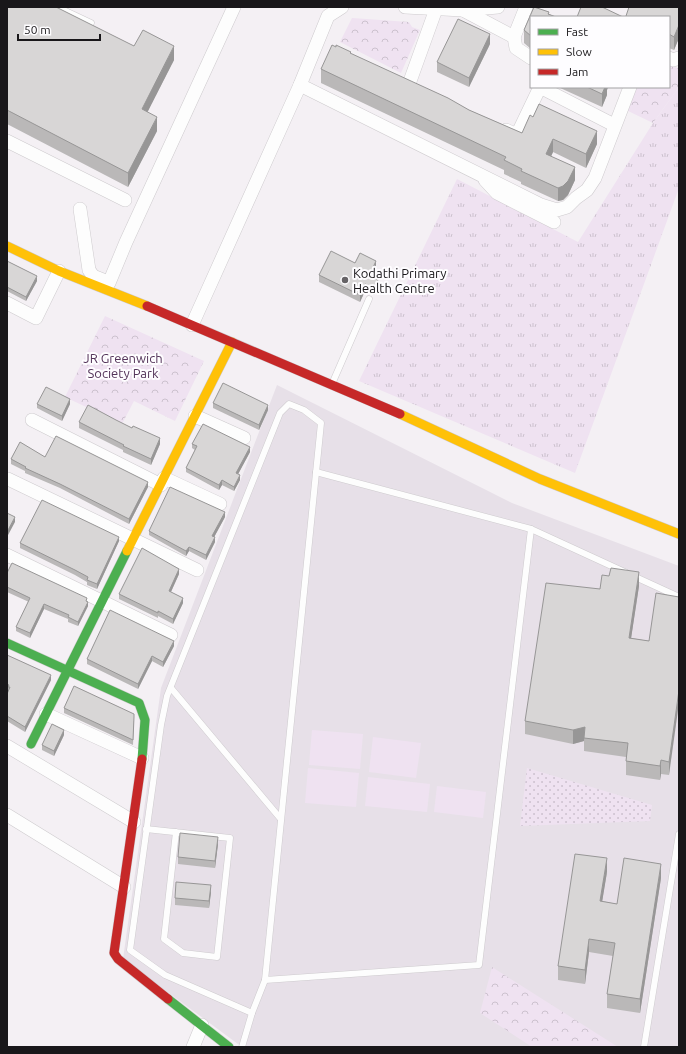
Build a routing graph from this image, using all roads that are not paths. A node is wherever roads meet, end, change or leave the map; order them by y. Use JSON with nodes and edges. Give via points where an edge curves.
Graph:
{"nodes":[{"id":1,"x":57,"y":7,"type":"edge"},
{"id":2,"x":234,"y":7,"type":"edge"},
{"id":3,"x":342,"y":7,"type":"edge"},
{"id":4,"x":405,"y":7,"type":"edge"},
{"id":5,"x":498,"y":7,"type":"edge"},
{"id":6,"x":526,"y":7,"type":"edge"},
{"id":7,"x":436,"y":9,"type":"junction"},
{"id":8,"x":463,"y":10,"type":"junction"},
{"id":9,"x":91,"y":23,"type":"edge"},
{"id":10,"x":514,"y":37,"type":"junction"},
{"id":11,"x":318,"y":41,"type":"junction"},
{"id":12,"x":332,"y":48,"type":"edge"},
{"id":13,"x":530,"y":57,"type":"edge"},
{"id":14,"x":395,"y":78,"type":"edge"},
{"id":15,"x":408,"y":84,"type":"junction"},
{"id":16,"x":300,"y":85,"type":"junction"},
{"id":17,"x":540,"y":88,"type":"edge"},
{"id":18,"x":542,"y":88,"type":"edge"},
{"id":19,"x":630,"y":88,"type":"edge"},
{"id":20,"x":422,"y":90,"type":"edge"},
{"id":21,"x":614,"y":125,"type":"junction"},
{"id":22,"x":497,"y":126,"type":"edge"},
{"id":23,"x":7,"y":141,"type":"edge"},
{"id":24,"x":480,"y":174,"type":"junction"},
{"id":25,"x":125,"y":200,"type":"dead end"},
{"id":26,"x":80,"y":209,"type":"dead end"},
{"id":27,"x":554,"y":222,"type":"dead end"},
{"id":28,"x":7,"y":246,"type":"edge"},
{"id":29,"x":59,"y":270,"type":"junction"},
{"id":30,"x":109,"y":283,"type":"junction"},
{"id":31,"x":369,"y":299,"type":"dead end"},
{"id":32,"x":7,"y":303,"type":"edge"},
{"id":33,"x":193,"y":322,"type":"junction"},
{"id":34,"x":232,"y":342,"type":"junction"},
{"id":35,"x":332,"y":385,"type":"junction"},
{"id":36,"x":195,"y":416,"type":"junction"},
{"id":37,"x":32,"y":420,"type":"dead end"},
{"id":38,"x":244,"y":438,"type":"dead end"},
{"id":39,"x":316,"y":472,"type":"junction"},
{"id":40,"x":8,"y":479,"type":"dead end"},
{"id":41,"x":163,"y":482,"type":"junction"},
{"id":42,"x":220,"y":504,"type":"dead end"},
{"id":43,"x":531,"y":529,"type":"junction"},
{"id":44,"x":679,"y":534,"type":"edge"},
{"id":45,"x":134,"y":539,"type":"junction"},
{"id":46,"x":7,"y":555,"type":"edge"},
{"id":47,"x":197,"y":570,"type":"dead end"},
{"id":48,"x":679,"y":597,"type":"edge"},
{"id":49,"x":102,"y":602,"type":"junction"},
{"id":50,"x":171,"y":635,"type":"dead end"},
{"id":51,"x":7,"y":643,"type":"edge"},
{"id":52,"x":67,"y":672,"type":"junction"},
{"id":53,"x":171,"y":688,"type":"junction"},
{"id":54,"x":46,"y":714,"type":"junction"},
{"id":55,"x":32,"y":744,"type":"dead end"},
{"id":56,"x":7,"y":746,"type":"edge"},
{"id":57,"x":142,"y":758,"type":"junction"},
{"id":58,"x":7,"y":815,"type":"edge"},
{"id":59,"x":280,"y":818,"type":"junction"},
{"id":60,"x":134,"y":822,"type":"junction"},
{"id":61,"x":146,"y":829,"type":"junction"},
{"id":62,"x":176,"y":832,"type":"junction"},
{"id":63,"x":679,"y":834,"type":"edge"},
{"id":64,"x":124,"y":886,"type":"junction"},
{"id":65,"x":265,"y":980,"type":"junction"},
{"id":66,"x":252,"y":1013,"type":"junction"},
{"id":67,"x":202,"y":1025,"type":"junction"},
{"id":68,"x":193,"y":1047,"type":"edge"},
{"id":69,"x":229,"y":1047,"type":"edge"},
{"id":70,"x":242,"y":1047,"type":"edge"},
{"id":71,"x":644,"y":1047,"type":"edge"}],
"edges":[{"from":1,"to":9,"type":"lane"},
{"from":2,"to":30,"type":"street"},
{"from":3,"to":11,"type":"street","via":[[328,16]]},
{"from":4,"to":7,"type":"street"},
{"from":5,"to":8,"type":"street"},
{"from":6,"to":10,"type":"street"},
{"from":7,"to":8,"type":"street"},
{"from":7,"to":15,"type":"street"},
{"from":8,"to":10,"type":"street"},
{"from":10,"to":13,"type":"street","via":[[516,48]]},
{"from":11,"to":12,"type":"street"},
{"from":11,"to":16,"type":"street"},
{"from":14,"to":15,"type":"street"},
{"from":15,"to":20,"type":"street"},
{"from":16,"to":24,"type":"street"},
{"from":16,"to":33,"type":"street"},
{"from":17,"to":22,"type":"street","via":[[517,135]]},
{"from":18,"to":21,"type":"street"},
{"from":19,"to":21,"type":"street"},
{"from":21,"to":24,"type":"street","via":[[595,178],[587,190],[567,207],[557,210],[541,205]]},
{"from":23,"to":25,"type":"street"},
{"from":24,"to":27,"type":"street","via":[[497,193]]},
{"from":26,"to":30,"type":"street","via":[[89,270],[94,276]]},
{"from":28,"to":29,"type":"street"},
{"from":29,"to":32,"type":"street","via":[[36,318]]},
{"from":29,"to":33,"type":"street"},
{"from":30,"to":33,"type":"street"},
{"from":31,"to":35,"type":"lane"},
{"from":33,"to":34,"type":"street"},
{"from":34,"to":35,"type":"street"},
{"from":34,"to":36,"type":"street"},
{"from":35,"to":44,"type":"street","via":[[540,479]]},
{"from":36,"to":38,"type":"street"},
{"from":36,"to":41,"type":"street"},
{"from":37,"to":41,"type":"street"},
{"from":39,"to":43,"type":"lane"},
{"from":39,"to":53,"type":"lane","via":[[321,423],[304,410],[289,404],[280,414]]},
{"from":39,"to":59,"type":"lane"},
{"from":40,"to":45,"type":"street"},
{"from":41,"to":42,"type":"street"},
{"from":41,"to":45,"type":"street"},
{"from":43,"to":48,"type":"lane"},
{"from":43,"to":65,"type":"lane","via":[[480,965]]},
{"from":45,"to":47,"type":"street"},
{"from":45,"to":49,"type":"street"},
{"from":46,"to":49,"type":"street"},
{"from":49,"to":50,"type":"street"},
{"from":49,"to":52,"type":"street"},
{"from":51,"to":52,"type":"street"},
{"from":52,"to":54,"type":"street"},
{"from":52,"to":57,"type":"street","via":[[139,703],[145,720]]},
{"from":53,"to":59,"type":"lane"},
{"from":53,"to":61,"type":"lane","via":[[161,725]]},
{"from":54,"to":55,"type":"street"},
{"from":54,"to":57,"type":"street"},
{"from":56,"to":60,"type":"street"},
{"from":57,"to":60,"type":"street"},
{"from":58,"to":64,"type":"street"},
{"from":59,"to":65,"type":"lane"},
{"from":60,"to":64,"type":"street"},
{"from":61,"to":62,"type":"lane"},
{"from":61,"to":66,"type":"lane","via":[[130,950],[165,975]]},
{"from":62,"to":62,"type":"lane","via":[[230,838],[217,957],[183,953],[164,939]]},
{"from":63,"to":71,"type":"lane"},
{"from":64,"to":67,"type":"street","via":[[114,952],[118,959]]},
{"from":65,"to":66,"type":"lane"},
{"from":66,"to":70,"type":"lane"},
{"from":67,"to":68,"type":"street"},
{"from":67,"to":69,"type":"street"}]}
